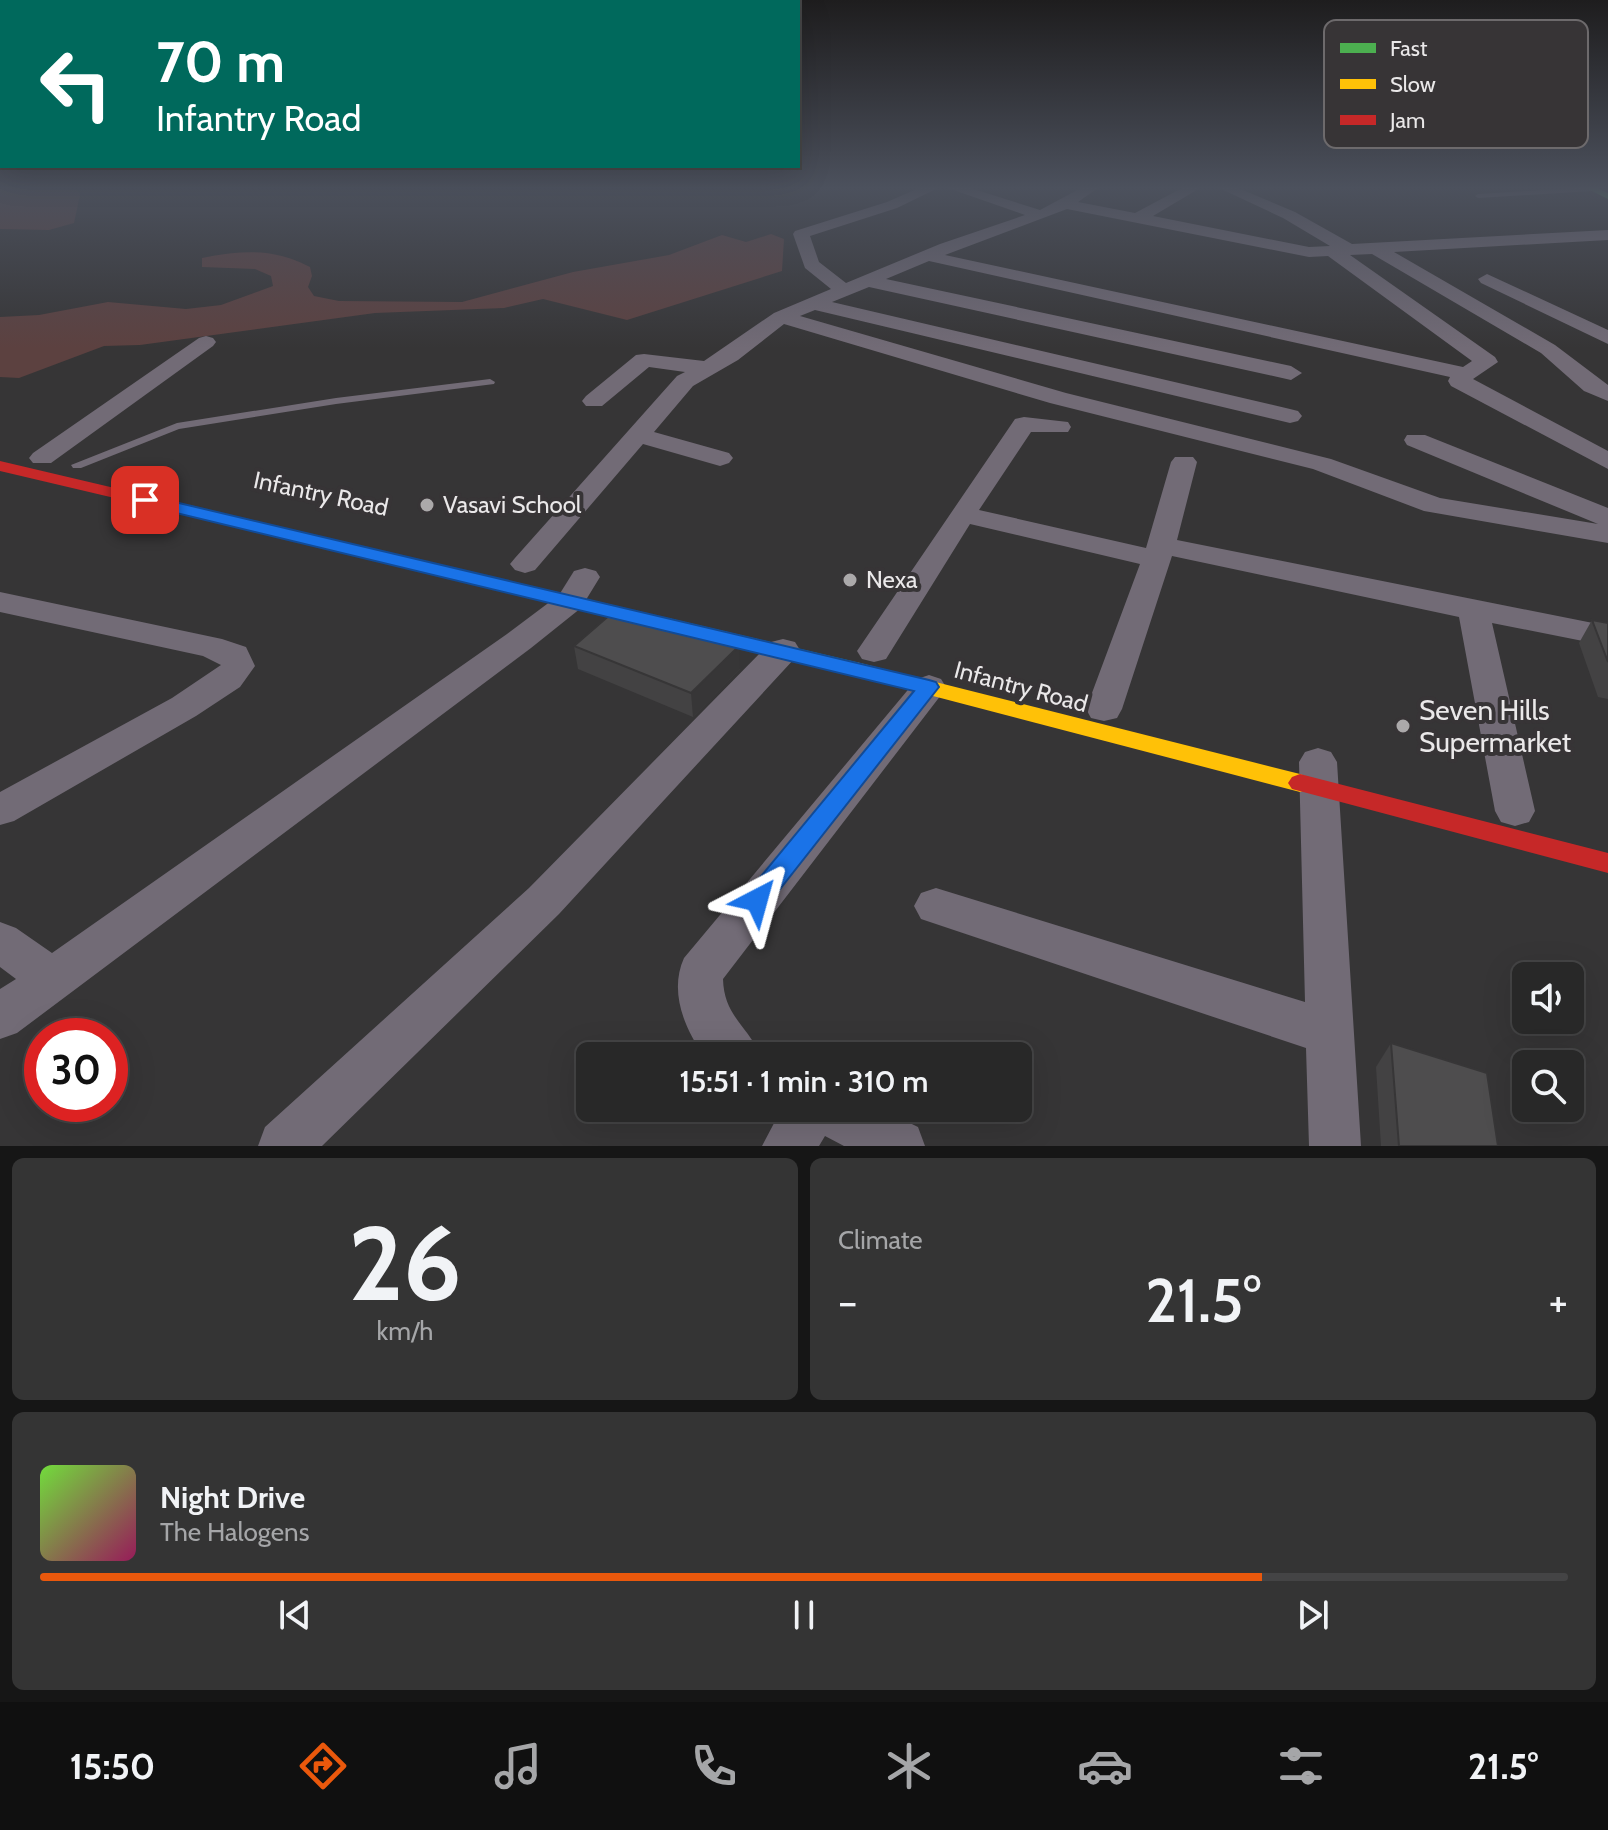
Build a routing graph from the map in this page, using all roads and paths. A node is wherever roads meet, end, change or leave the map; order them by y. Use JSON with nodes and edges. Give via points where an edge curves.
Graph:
{"nodes":[{"id":1,"x":803,"y":241,"type":"edge"},
{"id":2,"x":968,"y":241,"type":"edge"},
{"id":3,"x":1252,"y":241,"type":"edge"},
{"id":4,"x":1330,"y":241,"type":"edge"},
{"id":5,"x":1501,"y":241,"type":"edge"},
{"id":6,"x":1376,"y":249,"type":"junction"},
{"id":7,"x":1342,"y":251,"type":"junction"},
{"id":8,"x":928,"y":256,"type":"junction"},
{"id":9,"x":1487,"y":279,"type":"dead end"},
{"id":10,"x":868,"y":281,"type":"junction"},
{"id":11,"x":845,"y":291,"type":"junction"},
{"id":12,"x":814,"y":304,"type":"junction"},
{"id":13,"x":781,"y":317,"type":"junction"},
{"id":14,"x":1106,"y":332,"type":"junction"},
{"id":15,"x":1608,"y":338,"type":"edge"},
{"id":16,"x":206,"y":342,"type":"dead end"},
{"id":17,"x":1074,"y":365,"type":"junction"},
{"id":18,"x":708,"y":368,"type":"junction"},
{"id":19,"x":1291,"y":373,"type":"dead end"},
{"id":20,"x":1466,"y":374,"type":"junction"},
{"id":21,"x":490,"y":382,"type":"dead end"},
{"id":22,"x":1608,"y":394,"type":"edge"},
{"id":23,"x":594,"y":401,"type":"dead end"},
{"id":24,"x":1290,"y":416,"type":"dead end"},
{"id":25,"x":1059,"y":427,"type":"dead end"},
{"id":26,"x":638,"y":435,"type":"junction"},
{"id":27,"x":1416,"y":440,"type":"dead end"},
{"id":28,"x":0,"y":450,"type":"edge"},
{"id":29,"x":42,"y":458,"type":"junction"},
{"id":30,"x":720,"y":458,"type":"dead end"},
{"id":31,"x":1608,"y":461,"type":"edge"},
{"id":32,"x":1184,"y":462,"type":"dead end"},
{"id":33,"x":77,"y":465,"type":"junction"},
{"id":34,"x":0,"y":466,"type":"edge"},
{"id":35,"x":108,"y":472,"type":"dead end"},
{"id":36,"x":962,"y":514,"type":"junction"},
{"id":37,"x":1608,"y":518,"type":"edge"},
{"id":38,"x":1608,"y":534,"type":"edge"},
{"id":39,"x":1158,"y":552,"type":"junction"},
{"id":40,"x":525,"y":564,"type":"dead end"},
{"id":41,"x":581,"y":583,"type":"junction"},
{"id":42,"x":0,"y":602,"type":"edge"},
{"id":43,"x":1473,"y":610,"type":"junction"},
{"id":44,"x":1608,"y":636,"type":"edge"},
{"id":45,"x":783,"y":650,"type":"junction"},
{"id":46,"x":874,"y":651,"type":"dead end"},
{"id":47,"x":929,"y":687,"type":"junction"},
{"id":48,"x":1104,"y":709,"type":"dead end"},
{"id":49,"x":1318,"y":769,"type":"junction"},
{"id":50,"x":0,"y":810,"type":"edge"},
{"id":51,"x":1514,"y":810,"type":"dead end"},
{"id":52,"x":1608,"y":863,"type":"edge"},
{"id":53,"x":936,"y":906,"type":"dead end"},
{"id":54,"x":0,"y":942,"type":"edge"},
{"id":55,"x":53,"y":979,"type":"junction"},
{"id":56,"x":0,"y":1017,"type":"edge"},
{"id":57,"x":1330,"y":1033,"type":"junction"},
{"id":58,"x":725,"y":1042,"type":"edge"},
{"id":59,"x":804,"y":1122,"type":"edge"},
{"id":60,"x":852,"y":1122,"type":"edge"},
{"id":61,"x":284,"y":1146,"type":"edge"},
{"id":62,"x":788,"y":1146,"type":"edge"},
{"id":63,"x":899,"y":1146,"type":"edge"},
{"id":64,"x":1335,"y":1146,"type":"edge"}],
"edges":[{"from":1,"to":11,"type":"street","via":[[811,264]]},
{"from":2,"to":8,"type":"street"},
{"from":3,"to":7,"type":"street","via":[[1292,250]]},
{"from":4,"to":7,"type":"street"},
{"from":5,"to":6,"type":"street"},
{"from":6,"to":7,"type":"street"},
{"from":6,"to":22,"type":"street","via":[[1548,349]]},
{"from":7,"to":20,"type":"street","via":[[1487,362]]},
{"from":8,"to":10,"type":"street"},
{"from":8,"to":20,"type":"street"},
{"from":9,"to":15,"type":"street"},
{"from":10,"to":11,"type":"street"},
{"from":10,"to":14,"type":"street"},
{"from":11,"to":12,"type":"street"},
{"from":12,"to":13,"type":"street"},
{"from":12,"to":17,"type":"street"},
{"from":13,"to":18,"type":"street"},
{"from":13,"to":38,"type":"street","via":[[1058,398],[1322,464],[1434,505]]},
{"from":14,"to":17,"type":"street"},
{"from":14,"to":19,"type":"street"},
{"from":16,"to":29,"type":"street"},
{"from":17,"to":24,"type":"street"},
{"from":18,"to":23,"type":"street","via":[[644,360]]},
{"from":18,"to":26,"type":"street","via":[[685,381]]},
{"from":20,"to":31,"type":"street","via":[[1459,381]]},
{"from":21,"to":33,"type":"lane","via":[[193,423],[161,430]]},
{"from":25,"to":36,"type":"street","via":[[1024,424]]},
{"from":26,"to":30,"type":"street"},
{"from":26,"to":40,"type":"street"},
{"from":27,"to":37,"type":"street"},
{"from":28,"to":29,"type":"street"},
{"from":29,"to":33,"type":"street"},
{"from":32,"to":39,"type":"street"},
{"from":33,"to":35,"type":"street"},
{"from":34,"to":41,"type":"street","name":"Infantry Road"},
{"from":36,"to":39,"type":"street"},
{"from":36,"to":46,"type":"street"},
{"from":39,"to":43,"type":"street"},
{"from":39,"to":48,"type":"street"},
{"from":41,"to":45,"type":"street","name":"Infantry Road"},
{"from":41,"to":55,"type":"street","via":[[397,732]]},
{"from":42,"to":50,"type":"street","via":[[210,647],[234,655],[238,666],[228,679],[184,707]]},
{"from":43,"to":44,"type":"street"},
{"from":43,"to":51,"type":"street"},
{"from":45,"to":47,"type":"street","name":"Infantry Road"},
{"from":45,"to":61,"type":"street","via":[[544,901]]},
{"from":47,"to":49,"type":"street","name":"Infantry Road"},
{"from":47,"to":58,"type":"street","via":[[700,973],[699,998]]},
{"from":49,"to":52,"type":"street","name":"Infantry Road"},
{"from":49,"to":57,"type":"street"},
{"from":53,"to":57,"type":"street"},
{"from":54,"to":55,"type":"street"},
{"from":55,"to":56,"type":"street"},
{"from":57,"to":64,"type":"street"},
{"from":59,"to":62,"type":"street"},
{"from":60,"to":63,"type":"street"}]}
